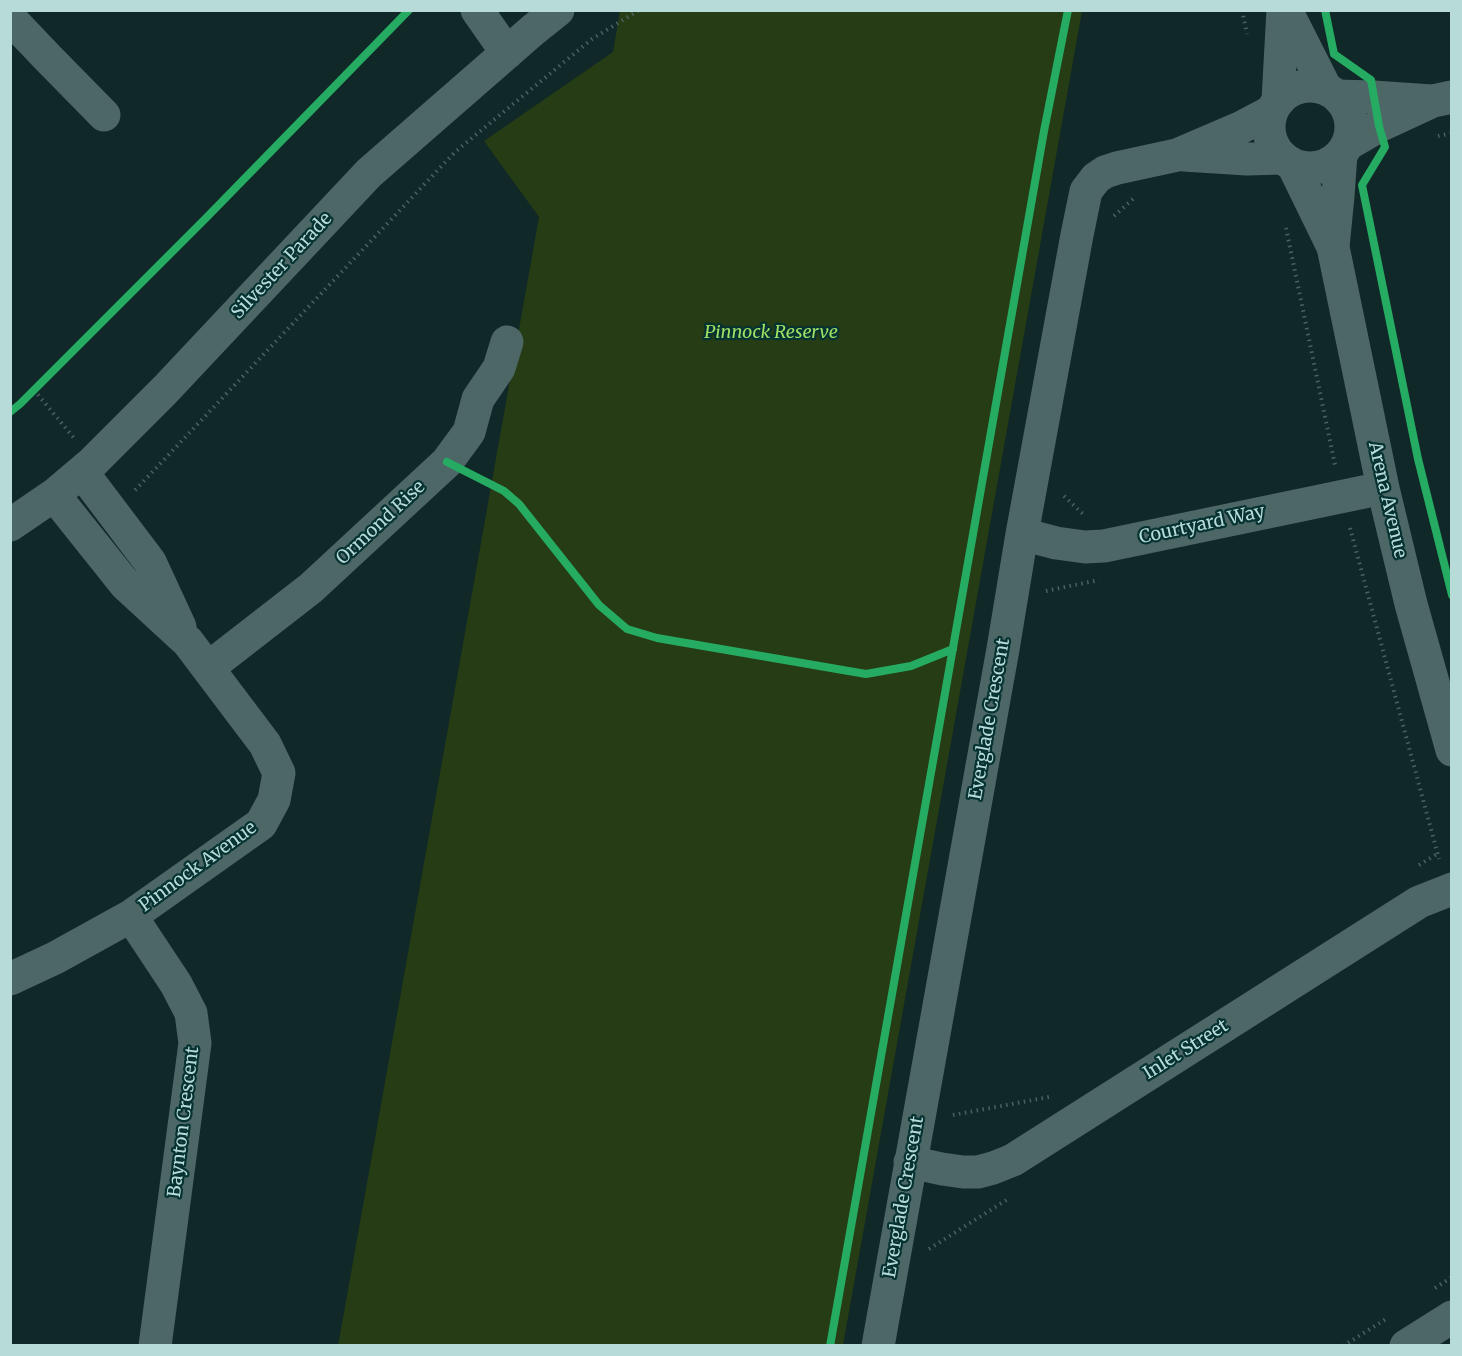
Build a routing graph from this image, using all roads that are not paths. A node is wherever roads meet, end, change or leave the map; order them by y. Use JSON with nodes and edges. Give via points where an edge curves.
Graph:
{"nodes":[{"id":1,"x":477,"y":10,"type":"edge"},
{"id":2,"x":1284,"y":10,"type":"edge"},
{"id":3,"x":537,"y":17,"type":"edge"},
{"id":4,"x":10,"y":18,"type":"edge"},
{"id":5,"x":507,"y":53,"type":"junction"},
{"id":6,"x":1332,"y":93,"type":"junction"},
{"id":7,"x":1442,"y":99,"type":"edge"},
{"id":8,"x":1275,"y":106,"type":"junction"},
{"id":9,"x":104,"y":115,"type":"dead end"},
{"id":10,"x":1344,"y":149,"type":"junction"},
{"id":11,"x":1176,"y":155,"type":"junction"},
{"id":12,"x":1288,"y":162,"type":"junction"},
{"id":13,"x":1333,"y":247,"type":"junction"},
{"id":14,"x":507,"y":342,"type":"dead end"},
{"id":15,"x":88,"y":467,"type":"junction"},
{"id":16,"x":1383,"y":488,"type":"junction"},
{"id":17,"x":54,"y":495,"type":"junction"},
{"id":18,"x":10,"y":525,"type":"edge"},
{"id":19,"x":1022,"y":534,"type":"junction"},
{"id":20,"x":188,"y":642,"type":"junction"},
{"id":21,"x":208,"y":668,"type":"junction"},
{"id":22,"x":1452,"y":750,"type":"edge"},
{"id":23,"x":1450,"y":890,"type":"edge"},
{"id":24,"x":131,"y":916,"type":"junction"},
{"id":25,"x":10,"y":979,"type":"edge"},
{"id":26,"x":910,"y":1162,"type":"junction"},
{"id":27,"x":1452,"y":1317,"type":"edge"},
{"id":28,"x":155,"y":1346,"type":"edge"},
{"id":29,"x":878,"y":1346,"type":"edge"},
{"id":30,"x":1406,"y":1346,"type":"edge"}],
"edges":[{"from":1,"to":5,"type":"street"},
{"from":2,"to":6,"type":"street"},
{"from":2,"to":8,"type":"street"},
{"from":3,"to":5,"type":"street","name":"Silvester Parade"},
{"from":4,"to":9,"type":"street"},
{"from":5,"to":15,"type":"street","name":"Silvester Parade","via":[[369,173]]},
{"from":6,"to":7,"type":"street"},
{"from":6,"to":8,"type":"street","via":[[1313,86],[1301,87],[1288,91]]},
{"from":6,"to":10,"type":"street","via":[[1346,106],[1350,118],[1351,131]]},
{"from":7,"to":10,"type":"street","via":[[1379,126]]},
{"from":8,"to":11,"type":"street","name":"Everglade Crescent","via":[[1240,128]]},
{"from":8,"to":12,"type":"street","via":[[1268,123],[1269,136],[1274,149]]},
{"from":10,"to":12,"type":"street","via":[[1319,167],[1306,168]]},
{"from":10,"to":13,"type":"street","name":"Arena Avenue"},
{"from":11,"to":12,"type":"street","name":"Everglade Crescent"},
{"from":11,"to":19,"type":"street","name":"Everglade Crescent","via":[[1105,172],[1086,191]]},
{"from":12,"to":13,"type":"street","name":"Arena Avenue"},
{"from":13,"to":16,"type":"street","name":"Arena Avenue"},
{"from":14,"to":21,"type":"street","name":"Ormond Rise","via":[[500,368],[478,399],[469,432],[447,462],[311,588]]},
{"from":15,"to":17,"type":"street","name":"Silvester Parade"},
{"from":15,"to":20,"type":"street","name":"Pinnock Avenue","via":[[111,510],[150,562]]},
{"from":16,"to":19,"type":"street","name":"Courtyard Way","via":[[1104,546],[1085,548]]},
{"from":16,"to":22,"type":"street","name":"Arena Avenue"},
{"from":17,"to":18,"type":"street","name":"Silvester Parade"},
{"from":17,"to":20,"type":"street","name":"Pinnock Avenue","via":[[125,584]]},
{"from":19,"to":26,"type":"street","name":"Everglade Crescent"},
{"from":20,"to":21,"type":"street","name":"Pinnock Avenue"},
{"from":21,"to":24,"type":"street","name":"Pinnock Avenue","via":[[265,744],[279,773],[274,800],[261,824]]},
{"from":23,"to":26,"type":"street","name":"Inlet Street","via":[[1419,902],[1013,1160],[978,1172]]},
{"from":24,"to":25,"type":"street","name":"Pinnock Avenue"},
{"from":24,"to":28,"type":"street","name":"Baynton Crescent","via":[[191,1013],[195,1043]]},
{"from":26,"to":29,"type":"street","name":"Everglade Crescent"},
{"from":27,"to":30,"type":"street"}]}
